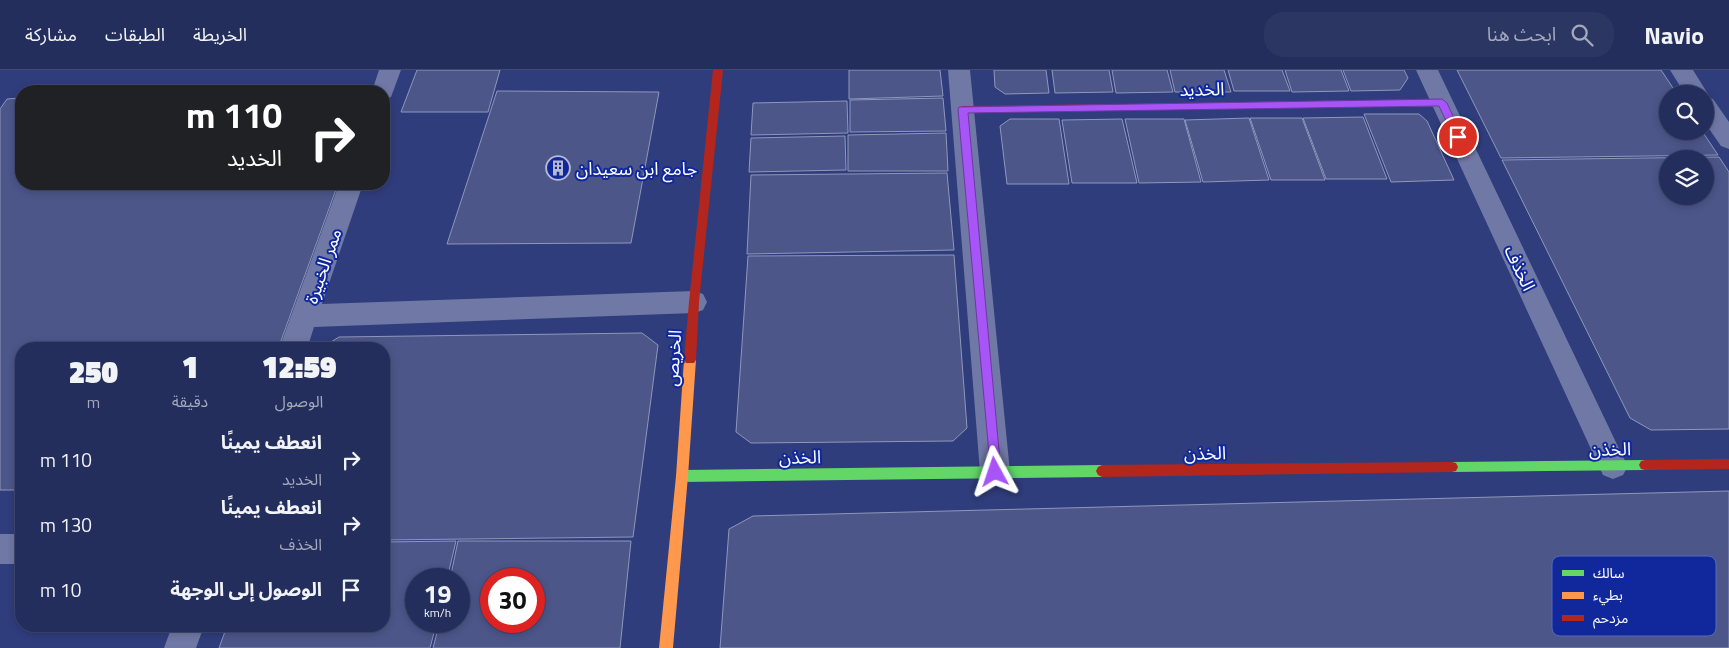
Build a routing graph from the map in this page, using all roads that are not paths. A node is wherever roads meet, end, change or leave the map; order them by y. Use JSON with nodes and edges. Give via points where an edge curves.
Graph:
{"nodes":[{"id":1,"x":390,"y":70,"type":"edge"},
{"id":2,"x":718,"y":70,"type":"edge"},
{"id":3,"x":959,"y":70,"type":"edge"},
{"id":4,"x":1427,"y":70,"type":"edge"},
{"id":5,"x":1681,"y":70,"type":"edge"},
{"id":6,"x":385,"y":85,"type":"edge"},
{"id":7,"x":1691,"y":85,"type":"edge"},
{"id":8,"x":1442,"y":103,"type":"junction"},
{"id":9,"x":963,"y":109,"type":"junction"},
{"id":10,"x":1714,"y":116,"type":"edge"},
{"id":11,"x":1727,"y":133,"type":"edge"},
{"id":12,"x":349,"y":190,"type":"edge"},
{"id":13,"x":694,"y":302,"type":"junction"},
{"id":14,"x":306,"y":316,"type":"junction"},
{"id":15,"x":297,"y":342,"type":"edge"},
{"id":16,"x":1729,"y":464,"type":"edge"},
{"id":17,"x":1613,"y":466,"type":"junction"},
{"id":18,"x":995,"y":472,"type":"junction"},
{"id":19,"x":682,"y":476,"type":"junction"},
{"id":20,"x":0,"y":549,"type":"edge"},
{"id":21,"x":15,"y":549,"type":"edge"},
{"id":22,"x":186,"y":632,"type":"edge"},
{"id":23,"x":180,"y":648,"type":"edge"},
{"id":24,"x":666,"y":648,"type":"edge"}],
"edges":[{"from":1,"to":6,"type":"street"},
{"from":2,"to":13,"type":"street","name":"الخريص"},
{"from":3,"to":9,"type":"street"},
{"from":4,"to":8,"type":"street","name":"الخذف"},
{"from":5,"to":7,"type":"street"},
{"from":8,"to":9,"type":"street","name":"الخديد"},
{"from":8,"to":17,"type":"street","name":"الخذف"},
{"from":9,"to":18,"type":"street"},
{"from":10,"to":11,"type":"street"},
{"from":12,"to":14,"type":"street","name":"ممر الخبيرة"},
{"from":13,"to":14,"type":"street"},
{"from":13,"to":19,"type":"street","name":"الخريص"},
{"from":14,"to":15,"type":"street","name":"ممر الخبيرة"},
{"from":16,"to":17,"type":"street","name":"الخذن"},
{"from":17,"to":18,"type":"street","name":"الخذن"},
{"from":18,"to":19,"type":"street","name":"الخذن"},
{"from":19,"to":24,"type":"street","name":"الخريص"},
{"from":20,"to":21,"type":"street"},
{"from":22,"to":23,"type":"street"}]}
